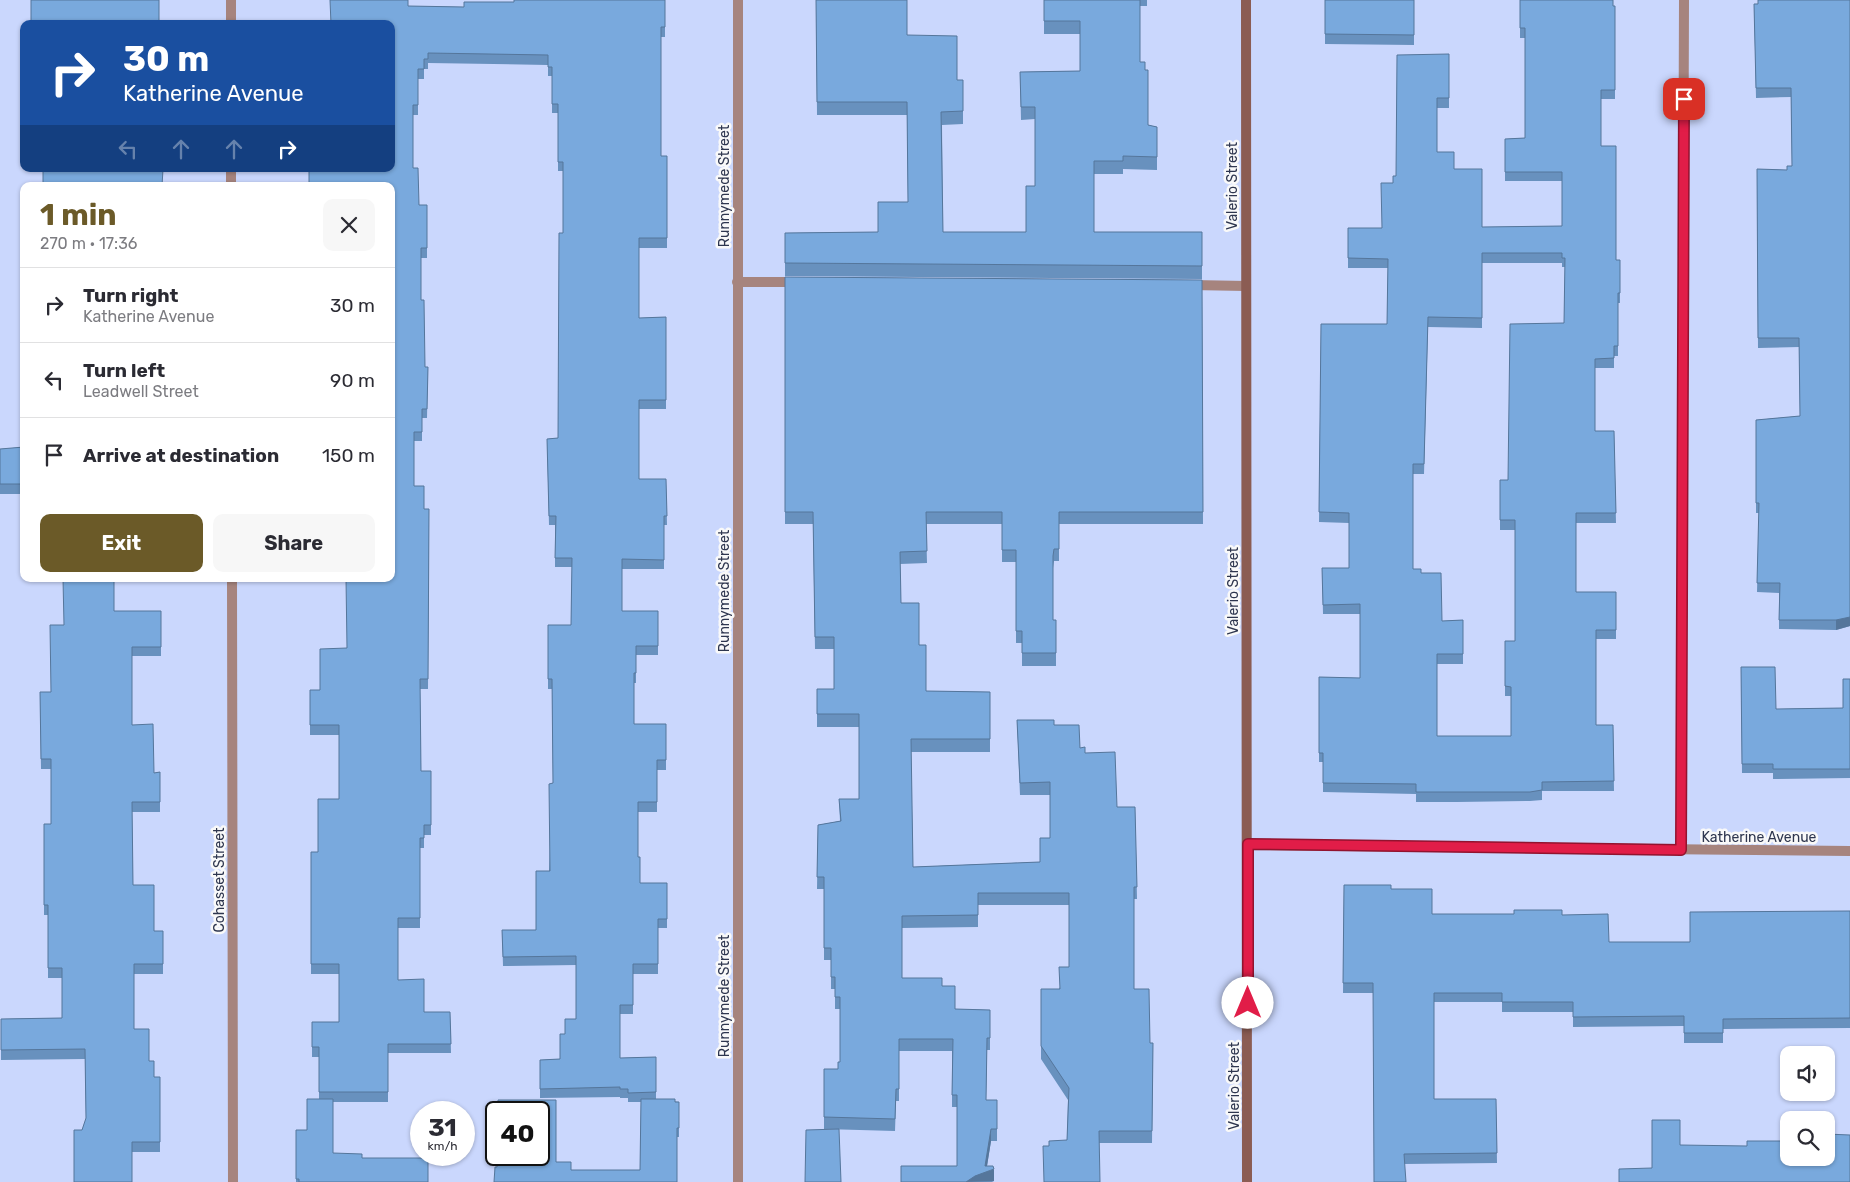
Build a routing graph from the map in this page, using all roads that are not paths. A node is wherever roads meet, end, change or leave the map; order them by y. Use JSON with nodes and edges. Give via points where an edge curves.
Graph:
{"nodes":[{"id":1,"x":231,"y":0,"type":"edge"},
{"id":2,"x":738,"y":0,"type":"edge"},
{"id":3,"x":1246,"y":0,"type":"edge"},
{"id":4,"x":1684,"y":0,"type":"edge"},
{"id":5,"x":231,"y":20,"type":"edge"},
{"id":6,"x":737,"y":282,"type":"junction"},
{"id":7,"x":806,"y":282,"type":"edge"},
{"id":8,"x":1180,"y":285,"type":"edge"},
{"id":9,"x":1246,"y":286,"type":"junction"},
{"id":10,"x":232,"y":582,"type":"edge"},
{"id":11,"x":1248,"y":844,"type":"junction"},
{"id":12,"x":1681,"y":850,"type":"junction"},
{"id":13,"x":1850,"y":851,"type":"edge"},
{"id":14,"x":233,"y":1182,"type":"edge"},
{"id":15,"x":738,"y":1182,"type":"edge"},
{"id":16,"x":1247,"y":1182,"type":"edge"}],
"edges":[{"from":1,"to":5,"type":"street"},
{"from":2,"to":6,"type":"street","name":"Runnymede Street"},
{"from":3,"to":9,"type":"street","name":"Valerio Street"},
{"from":4,"to":12,"type":"street"},
{"from":6,"to":7,"type":"street"},
{"from":6,"to":15,"type":"street","name":"Runnymede Street"},
{"from":8,"to":9,"type":"street"},
{"from":9,"to":11,"type":"street","name":"Valerio Street"},
{"from":10,"to":14,"type":"street","name":"Cohasset Street"},
{"from":11,"to":12,"type":"street","name":"Katherine Avenue"},
{"from":11,"to":16,"type":"street","name":"Valerio Street"},
{"from":12,"to":13,"type":"street","name":"Katherine Avenue"}]}
